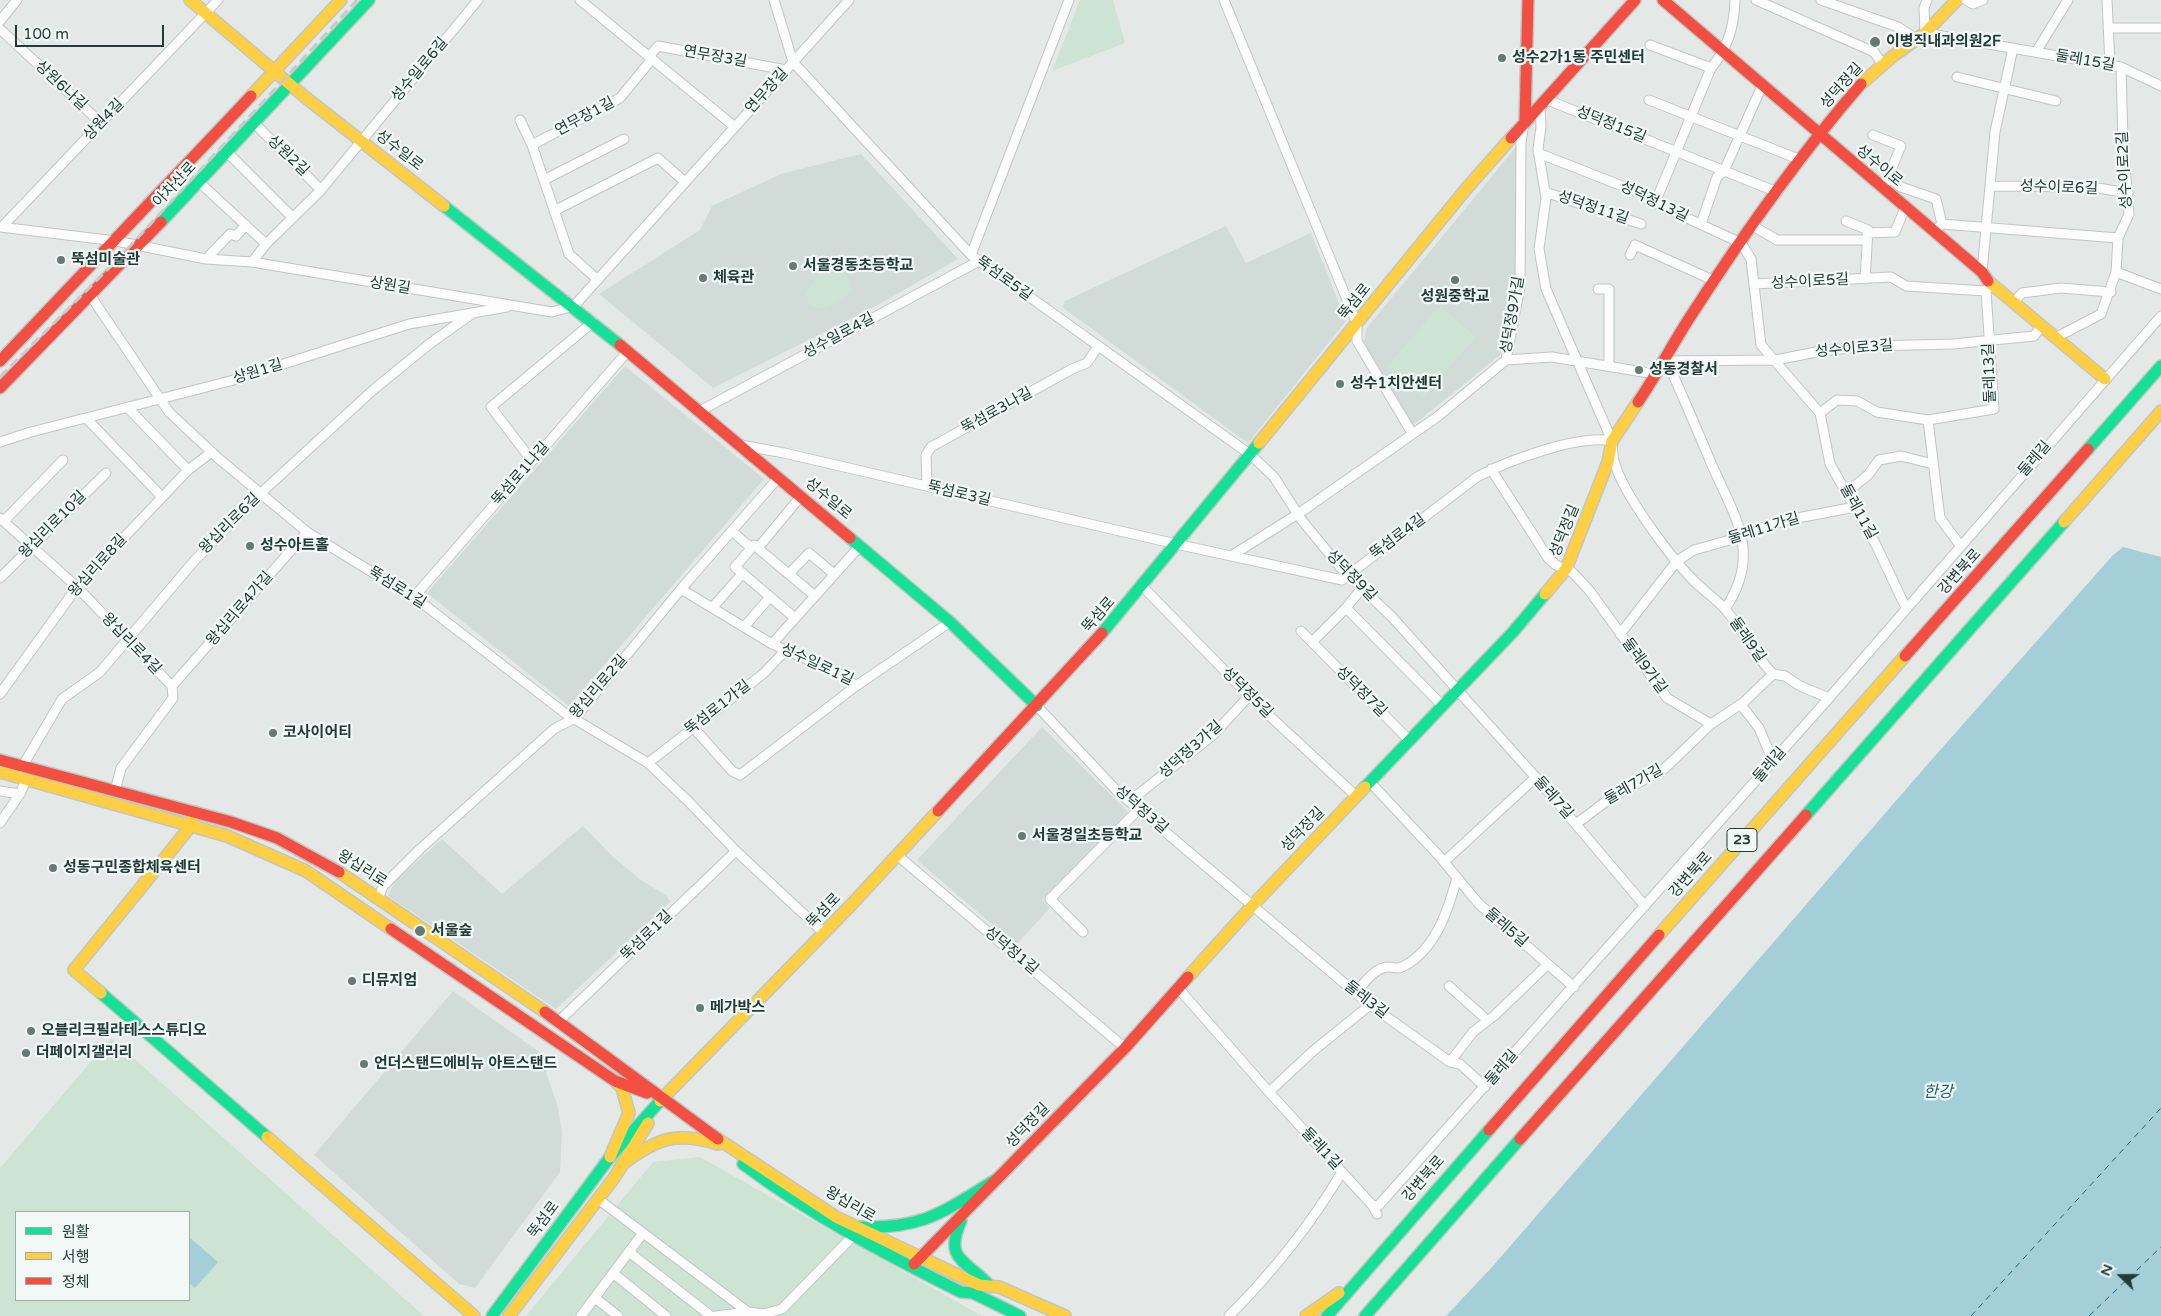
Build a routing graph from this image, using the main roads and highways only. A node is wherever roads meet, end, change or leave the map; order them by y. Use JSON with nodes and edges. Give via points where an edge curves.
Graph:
{"nodes":[{"id":1,"x":190,"y":0,"type":"edge"},
{"id":2,"x":340,"y":0,"type":"edge"},
{"id":3,"x":369,"y":0,"type":"edge"},
{"id":4,"x":1528,"y":0,"type":"edge"},
{"id":5,"x":1635,"y":0,"type":"edge"},
{"id":6,"x":1663,"y":0,"type":"edge"},
{"id":7,"x":1957,"y":0,"type":"edge"},
{"id":8,"x":274,"y":72,"type":"junction"},
{"id":9,"x":290,"y":84,"type":"junction"},
{"id":10,"x":1525,"y":121,"type":"junction"},
{"id":11,"x":1819,"y":136,"type":"junction"},
{"id":12,"x":0,"y":361,"type":"edge"},
{"id":13,"x":2161,"y":366,"type":"edge"},
{"id":14,"x":2105,"y":379,"type":"road end"},
{"id":15,"x":0,"y":388,"type":"edge"},
{"id":16,"x":2161,"y":411,"type":"edge"},
{"id":17,"x":1037,"y":706,"type":"junction"},
{"id":18,"x":0,"y":760,"type":"edge"},
{"id":19,"x":0,"y":772,"type":"edge"},
{"id":20,"x":195,"y":812,"type":"junction"},
{"id":21,"x":190,"y":827,"type":"junction"},
{"id":22,"x":615,"y":1081,"type":"junction"},
{"id":23,"x":662,"y":1099,"type":"junction"},
{"id":24,"x":719,"y":1145,"type":"junction"},
{"id":25,"x":610,"y":1157,"type":"junction"},
{"id":26,"x":624,"y":1163,"type":"junction"},
{"id":27,"x":997,"y":1179,"type":"junction"},
{"id":28,"x":968,"y":1209,"type":"junction"},
{"id":29,"x":853,"y":1232,"type":"junction"},
{"id":30,"x":921,"y":1257,"type":"junction"},
{"id":31,"x":912,"y":1266,"type":"junction"},
{"id":32,"x":1353,"y":1284,"type":"junction"},
{"id":33,"x":990,"y":1286,"type":"junction"},
{"id":34,"x":1007,"y":1310,"type":"edge"},
{"id":35,"x":474,"y":1316,"type":"edge"},
{"id":36,"x":492,"y":1316,"type":"edge"},
{"id":37,"x":510,"y":1316,"type":"edge"},
{"id":38,"x":1020,"y":1316,"type":"edge"},
{"id":39,"x":1033,"y":1316,"type":"edge"},
{"id":40,"x":1065,"y":1316,"type":"edge"},
{"id":41,"x":1306,"y":1316,"type":"edge"},
{"id":42,"x":1327,"y":1316,"type":"edge"},
{"id":43,"x":1365,"y":1316,"type":"edge"}],
"edges":[{"from":1,"to":8,"type":"main road","name":"성수일로"},
{"from":2,"to":8,"type":"main road","name":"아차산로"},
{"from":3,"to":9,"type":"main road","name":"아차산로"},
{"from":4,"to":10,"type":"main road"},
{"from":5,"to":10,"type":"main road","name":"뚝섬로"},
{"from":6,"to":11,"type":"main road","name":"성수이로"},
{"from":7,"to":11,"type":"main road","name":"성덕정길","via":[[1921,36],[1862,83]]},
{"from":8,"to":9,"type":"main road","name":"성수일로"},
{"from":8,"to":12,"type":"main road","name":"아차산로"},
{"from":9,"to":15,"type":"main road","name":"아차산로"},
{"from":9,"to":17,"type":"main road","name":"성수일로","via":[[574,306],[741,445],[950,622]]},
{"from":10,"to":17,"type":"main road","name":"뚝섬로","via":[[1142,586]]},
{"from":11,"to":14,"type":"main road","name":"성수이로","via":[[1905,208],[1938,228],[1982,272],[1989,288],[2013,303]]},
{"from":11,"to":27,"type":"main road","name":"성덕정길","via":[[1715,281],[1612,441],[1608,462],[1566,569],[1513,632],[1252,906],[1125,1048]]},
{"from":13,"to":32,"type":"main road","name":"강변북로","number":"23"},
{"from":16,"to":43,"type":"main road","number":"23"},
{"from":17,"to":23,"type":"main road","name":"뚝섬로","via":[[824,933]]},
{"from":18,"to":20,"type":"main road","name":"왕십리로"},
{"from":19,"to":21,"type":"main road","name":"왕십리로"},
{"from":20,"to":21,"type":"main road"},
{"from":20,"to":23,"type":"main road","name":"왕십리로","via":[[277,838],[340,872],[559,1021]]},
{"from":21,"to":22,"type":"main road","name":"왕십리로","via":[[228,836],[306,871]]},
{"from":21,"to":35,"type":"main road","via":[[74,970]]},
{"from":22,"to":23,"type":"main road","name":"왕십리로"},
{"from":22,"to":25,"type":"main road","via":[[621,1087],[629,1113]]},
{"from":23,"to":24,"type":"main road","name":"왕십리로"},
{"from":23,"to":25,"type":"main road","name":"뚝섬로"},
{"from":23,"to":26,"type":"main road","name":"뚝섬로"},
{"from":23,"to":29,"type":"main road","name":"왕십리로"},
{"from":24,"to":26,"type":"main road","via":[[703,1139],[667,1137],[647,1146]]},
{"from":24,"to":29,"type":"main road","name":"왕십리로","via":[[769,1185]]},
{"from":25,"to":36,"type":"main road","name":"뚝섬로"},
{"from":26,"to":37,"type":"main road","name":"뚝섬로"},
{"from":27,"to":28,"type":"main road","name":"성덕정길"},
{"from":27,"to":29,"type":"main road","via":[[928,1221]]},
{"from":28,"to":30,"type":"main road","name":"성덕정길"},
{"from":28,"to":33,"type":"main road","via":[[955,1233],[954,1250],[964,1265],[983,1277]]},
{"from":29,"to":30,"type":"main road","name":"왕십리로"},
{"from":29,"to":31,"type":"main road","name":"왕십리로"},
{"from":30,"to":31,"type":"main road","name":"성덕정길"},
{"from":30,"to":33,"type":"main road","name":"왕십리로","via":[[979,1285]]},
{"from":31,"to":34,"type":"main road","name":"왕십리로","via":[[961,1292],[973,1294]]},
{"from":32,"to":41,"type":"main road"},
{"from":32,"to":42,"type":"main road","name":"강변북로","number":"23"},
{"from":33,"to":34,"type":"main road","name":"왕십리로"},
{"from":33,"to":40,"type":"main road","via":[[1023,1296]]},
{"from":34,"to":38,"type":"main road","name":"왕십리로"},
{"from":34,"to":39,"type":"main road","name":"왕십리로"}]}
